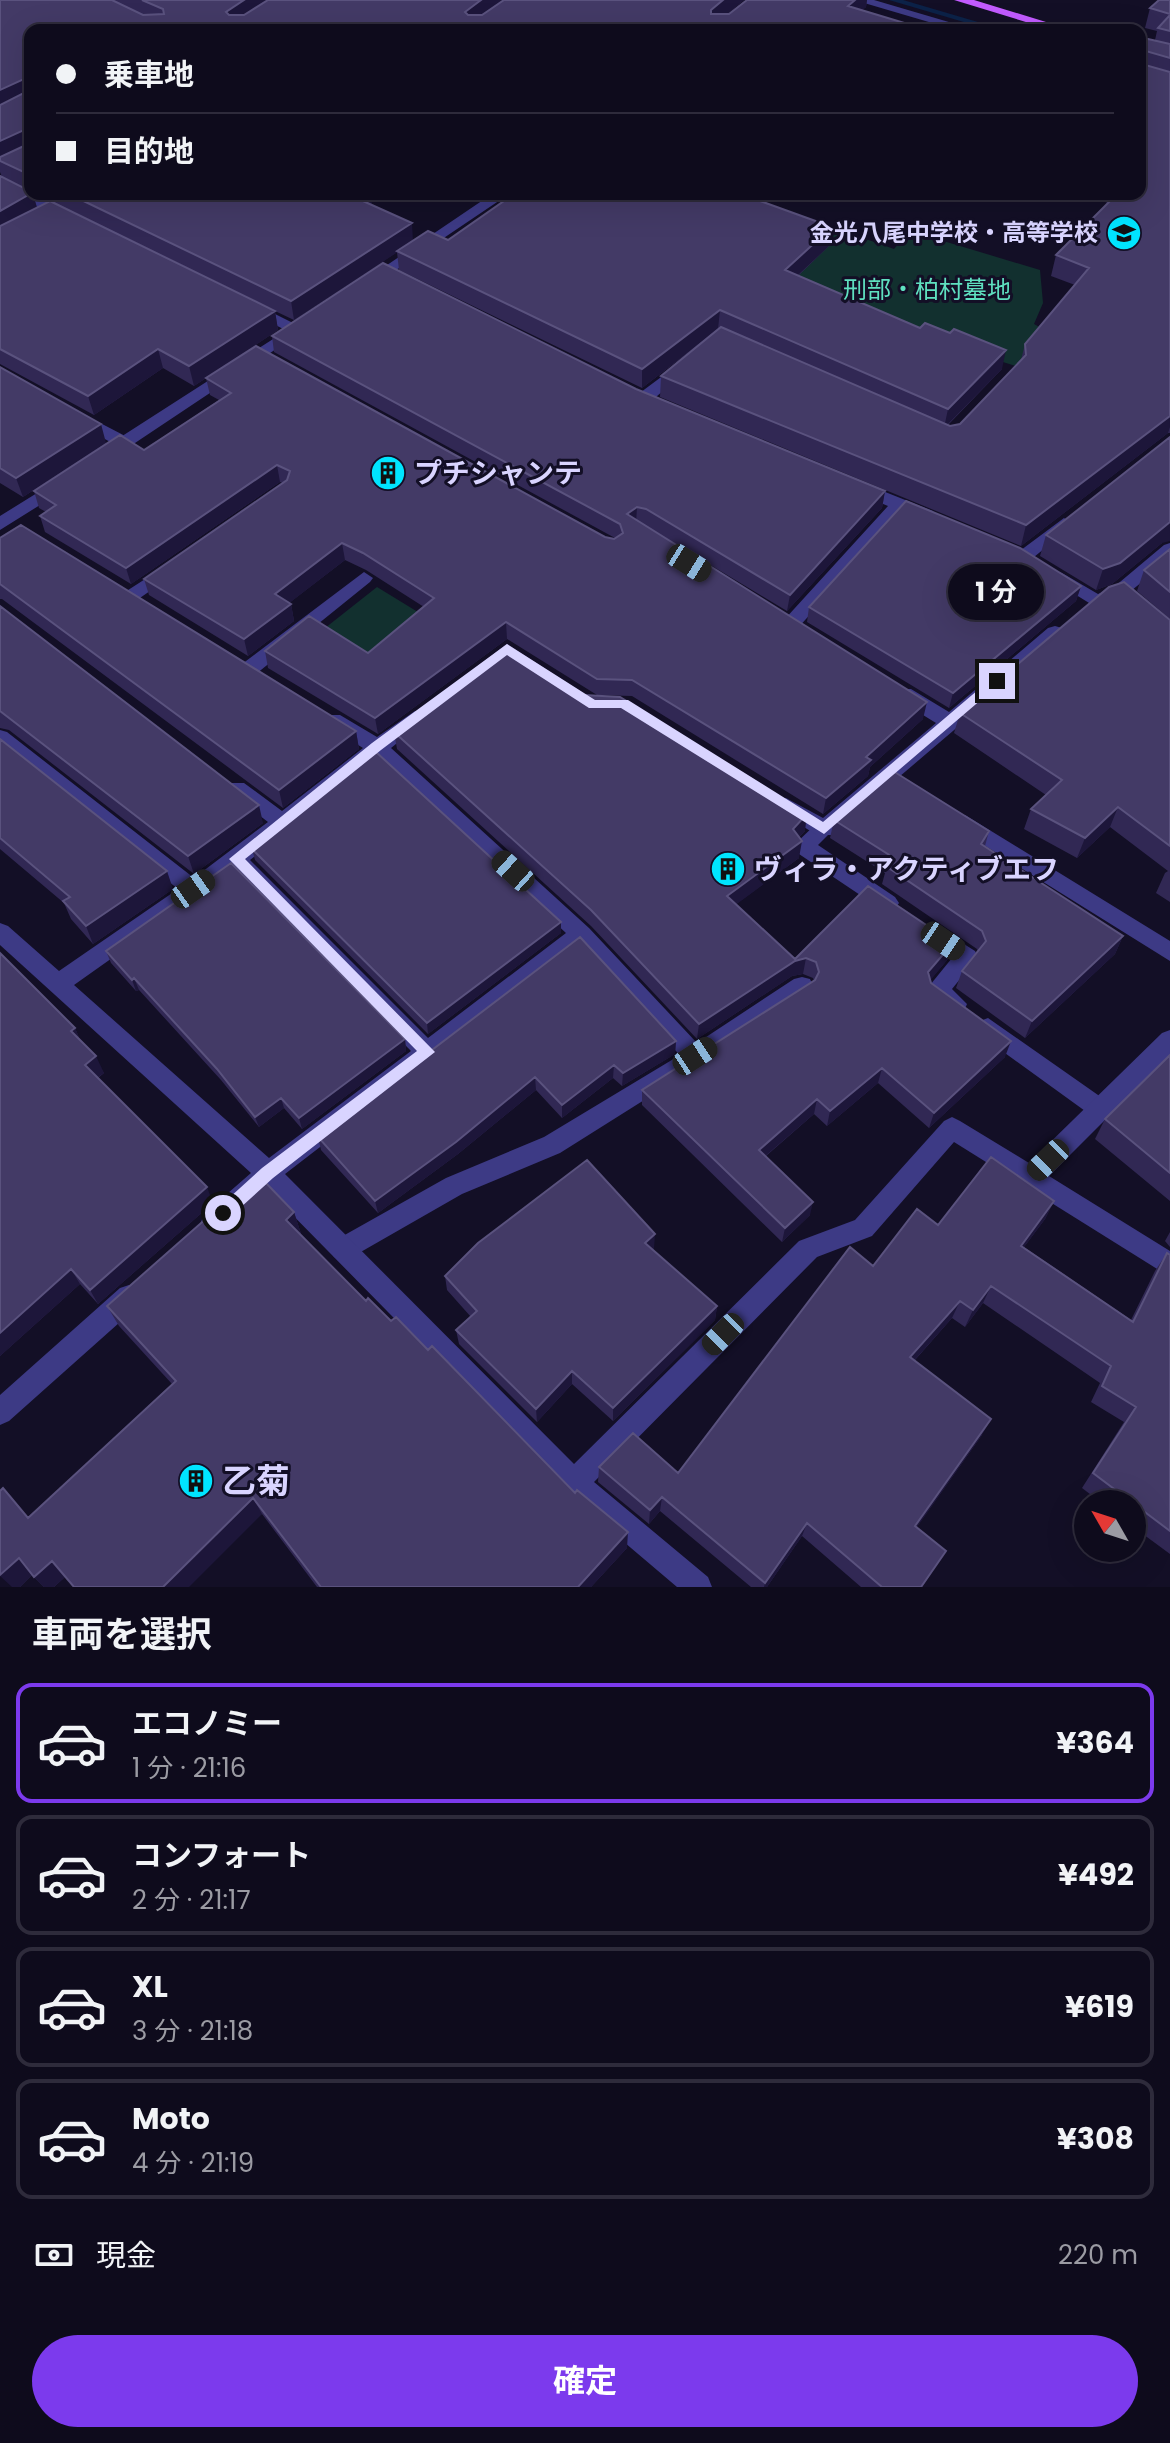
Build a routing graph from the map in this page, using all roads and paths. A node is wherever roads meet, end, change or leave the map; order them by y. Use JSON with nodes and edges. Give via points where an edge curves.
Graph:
{"nodes":[{"id":1,"x":860,"y":0,"type":"edge"},
{"id":2,"x":960,"y":0,"type":"edge"},
{"id":3,"x":948,"y":24,"type":"edge"},
{"id":4,"x":1044,"y":24,"type":"edge"},
{"id":5,"x":0,"y":184,"type":"edge"},
{"id":6,"x":24,"y":196,"type":"edge"},
{"id":7,"x":32,"y":200,"type":"edge"},
{"id":8,"x":47,"y":200,"type":"edge"},
{"id":9,"x":494,"y":200,"type":"edge"},
{"id":10,"x":40,"y":204,"type":"junction"},
{"id":11,"x":55,"y":211,"type":"junction"},
{"id":12,"x":33,"y":224,"type":"edge"},
{"id":13,"x":84,"y":225,"type":"edge"},
{"id":14,"x":360,"y":288,"type":"edge"},
{"id":15,"x":239,"y":302,"type":"edge"},
{"id":16,"x":696,"y":354,"type":"edge"},
{"id":17,"x":643,"y":399,"type":"edge"},
{"id":18,"x":69,"y":411,"type":"edge"},
{"id":19,"x":125,"y":443,"type":"junction"},
{"id":20,"x":98,"y":460,"type":"edge"},
{"id":21,"x":72,"y":477,"type":"edge"},
{"id":22,"x":843,"y":480,"type":"edge"},
{"id":23,"x":900,"y":504,"type":"junction"},
{"id":24,"x":1084,"y":508,"type":"edge"},
{"id":25,"x":941,"y":521,"type":"edge"},
{"id":26,"x":9,"y":524,"type":"edge"},
{"id":27,"x":1170,"y":549,"type":"edge"},
{"id":28,"x":181,"y":561,"type":"edge"},
{"id":29,"x":364,"y":578,"type":"dead end"},
{"id":30,"x":131,"y":596,"type":"edge"},
{"id":31,"x":1082,"y":610,"type":"junction"},
{"id":32,"x":791,"y":625,"type":"edge"},
{"id":33,"x":249,"y":669,"type":"edge"},
{"id":34,"x":882,"y":681,"type":"edge"},
{"id":35,"x":436,"y":702,"type":"edge"},
{"id":36,"x":313,"y":708,"type":"edge"},
{"id":37,"x":948,"y":721,"type":"junction"},
{"id":38,"x":0,"y":737,"type":"edge"},
{"id":39,"x":377,"y":747,"type":"junction"},
{"id":40,"x":220,"y":776,"type":"edge"},
{"id":41,"x":770,"y":796,"type":"edge"},
{"id":42,"x":941,"y":808,"type":"edge"},
{"id":43,"x":282,"y":822,"type":"junction"},
{"id":44,"x":824,"y":829,"type":"junction"},
{"id":45,"x":236,"y":859,"type":"junction"},
{"id":46,"x":193,"y":889,"type":"junction"},
{"id":47,"x":0,"y":932,"type":"edge"},
{"id":48,"x":581,"y":934,"type":"junction"},
{"id":49,"x":1170,"y":952,"type":"edge"},
{"id":50,"x":58,"y":984,"type":"junction"},
{"id":51,"x":802,"y":986,"type":"edge"},
{"id":52,"x":1170,"y":1040,"type":"edge"},
{"id":53,"x":427,"y":1052,"type":"junction"},
{"id":54,"x":695,"y":1056,"type":"junction"},
{"id":55,"x":1100,"y":1109,"type":"junction"},
{"id":56,"x":268,"y":1173,"type":"junction"},
{"id":57,"x":1031,"y":1177,"type":"junction"},
{"id":58,"x":198,"y":1235,"type":"edge"},
{"id":59,"x":343,"y":1249,"type":"junction"},
{"id":60,"x":1170,"y":1265,"type":"edge"},
{"id":61,"x":151,"y":1277,"type":"edge"},
{"id":62,"x":0,"y":1412,"type":"edge"},
{"id":63,"x":574,"y":1483,"type":"junction"},
{"id":64,"x":698,"y":1587,"type":"edge"}],
"edges":[{"from":1,"to":3,"type":"street"},
{"from":2,"to":4,"type":"main road"},
{"from":5,"to":6,"type":"street"},
{"from":7,"to":10,"type":"street"},
{"from":8,"to":10,"type":"street"},
{"from":9,"to":14,"type":"street","via":[[394,274]]},
{"from":10,"to":11,"type":"street"},
{"from":11,"to":12,"type":"street"},
{"from":11,"to":13,"type":"street"},
{"from":15,"to":19,"type":"street","via":[[302,325],[266,357]]},
{"from":16,"to":17,"type":"street"},
{"from":18,"to":19,"type":"street"},
{"from":19,"to":20,"type":"street"},
{"from":21,"to":26,"type":"street"},
{"from":22,"to":23,"type":"street"},
{"from":23,"to":25,"type":"street"},
{"from":23,"to":32,"type":"street"},
{"from":24,"to":31,"type":"street","via":[[1016,554]]},
{"from":27,"to":31,"type":"street","via":[[1125,595]]},
{"from":28,"to":30,"type":"street"},
{"from":29,"to":33,"type":"street"},
{"from":31,"to":37,"type":"street"},
{"from":34,"to":37,"type":"street"},
{"from":35,"to":39,"type":"street"},
{"from":36,"to":39,"type":"street"},
{"from":37,"to":44,"type":"street","via":[[894,778]]},
{"from":38,"to":46,"type":"street"},
{"from":39,"to":43,"type":"street"},
{"from":39,"to":48,"type":"street"},
{"from":40,"to":43,"type":"street"},
{"from":41,"to":44,"type":"street"},
{"from":42,"to":49,"type":"street"},
{"from":43,"to":45,"type":"street"},
{"from":44,"to":55,"type":"street","via":[[803,846],[967,957],[937,990]]},
{"from":45,"to":46,"type":"street"},
{"from":45,"to":53,"type":"street"},
{"from":46,"to":50,"type":"street"},
{"from":47,"to":50,"type":"street"},
{"from":48,"to":53,"type":"street"},
{"from":48,"to":54,"type":"street"},
{"from":50,"to":56,"type":"street"},
{"from":51,"to":54,"type":"street"},
{"from":52,"to":55,"type":"street"},
{"from":53,"to":56,"type":"street"},
{"from":54,"to":59,"type":"street","via":[[552,1145],[454,1186]]},
{"from":55,"to":57,"type":"street"},
{"from":56,"to":58,"type":"street"},
{"from":56,"to":59,"type":"street"},
{"from":57,"to":60,"type":"street"},
{"from":57,"to":63,"type":"street","via":[[952,1128],[863,1228],[808,1249]]},
{"from":59,"to":63,"type":"street"},
{"from":61,"to":62,"type":"street"},
{"from":63,"to":64,"type":"street"}]}
